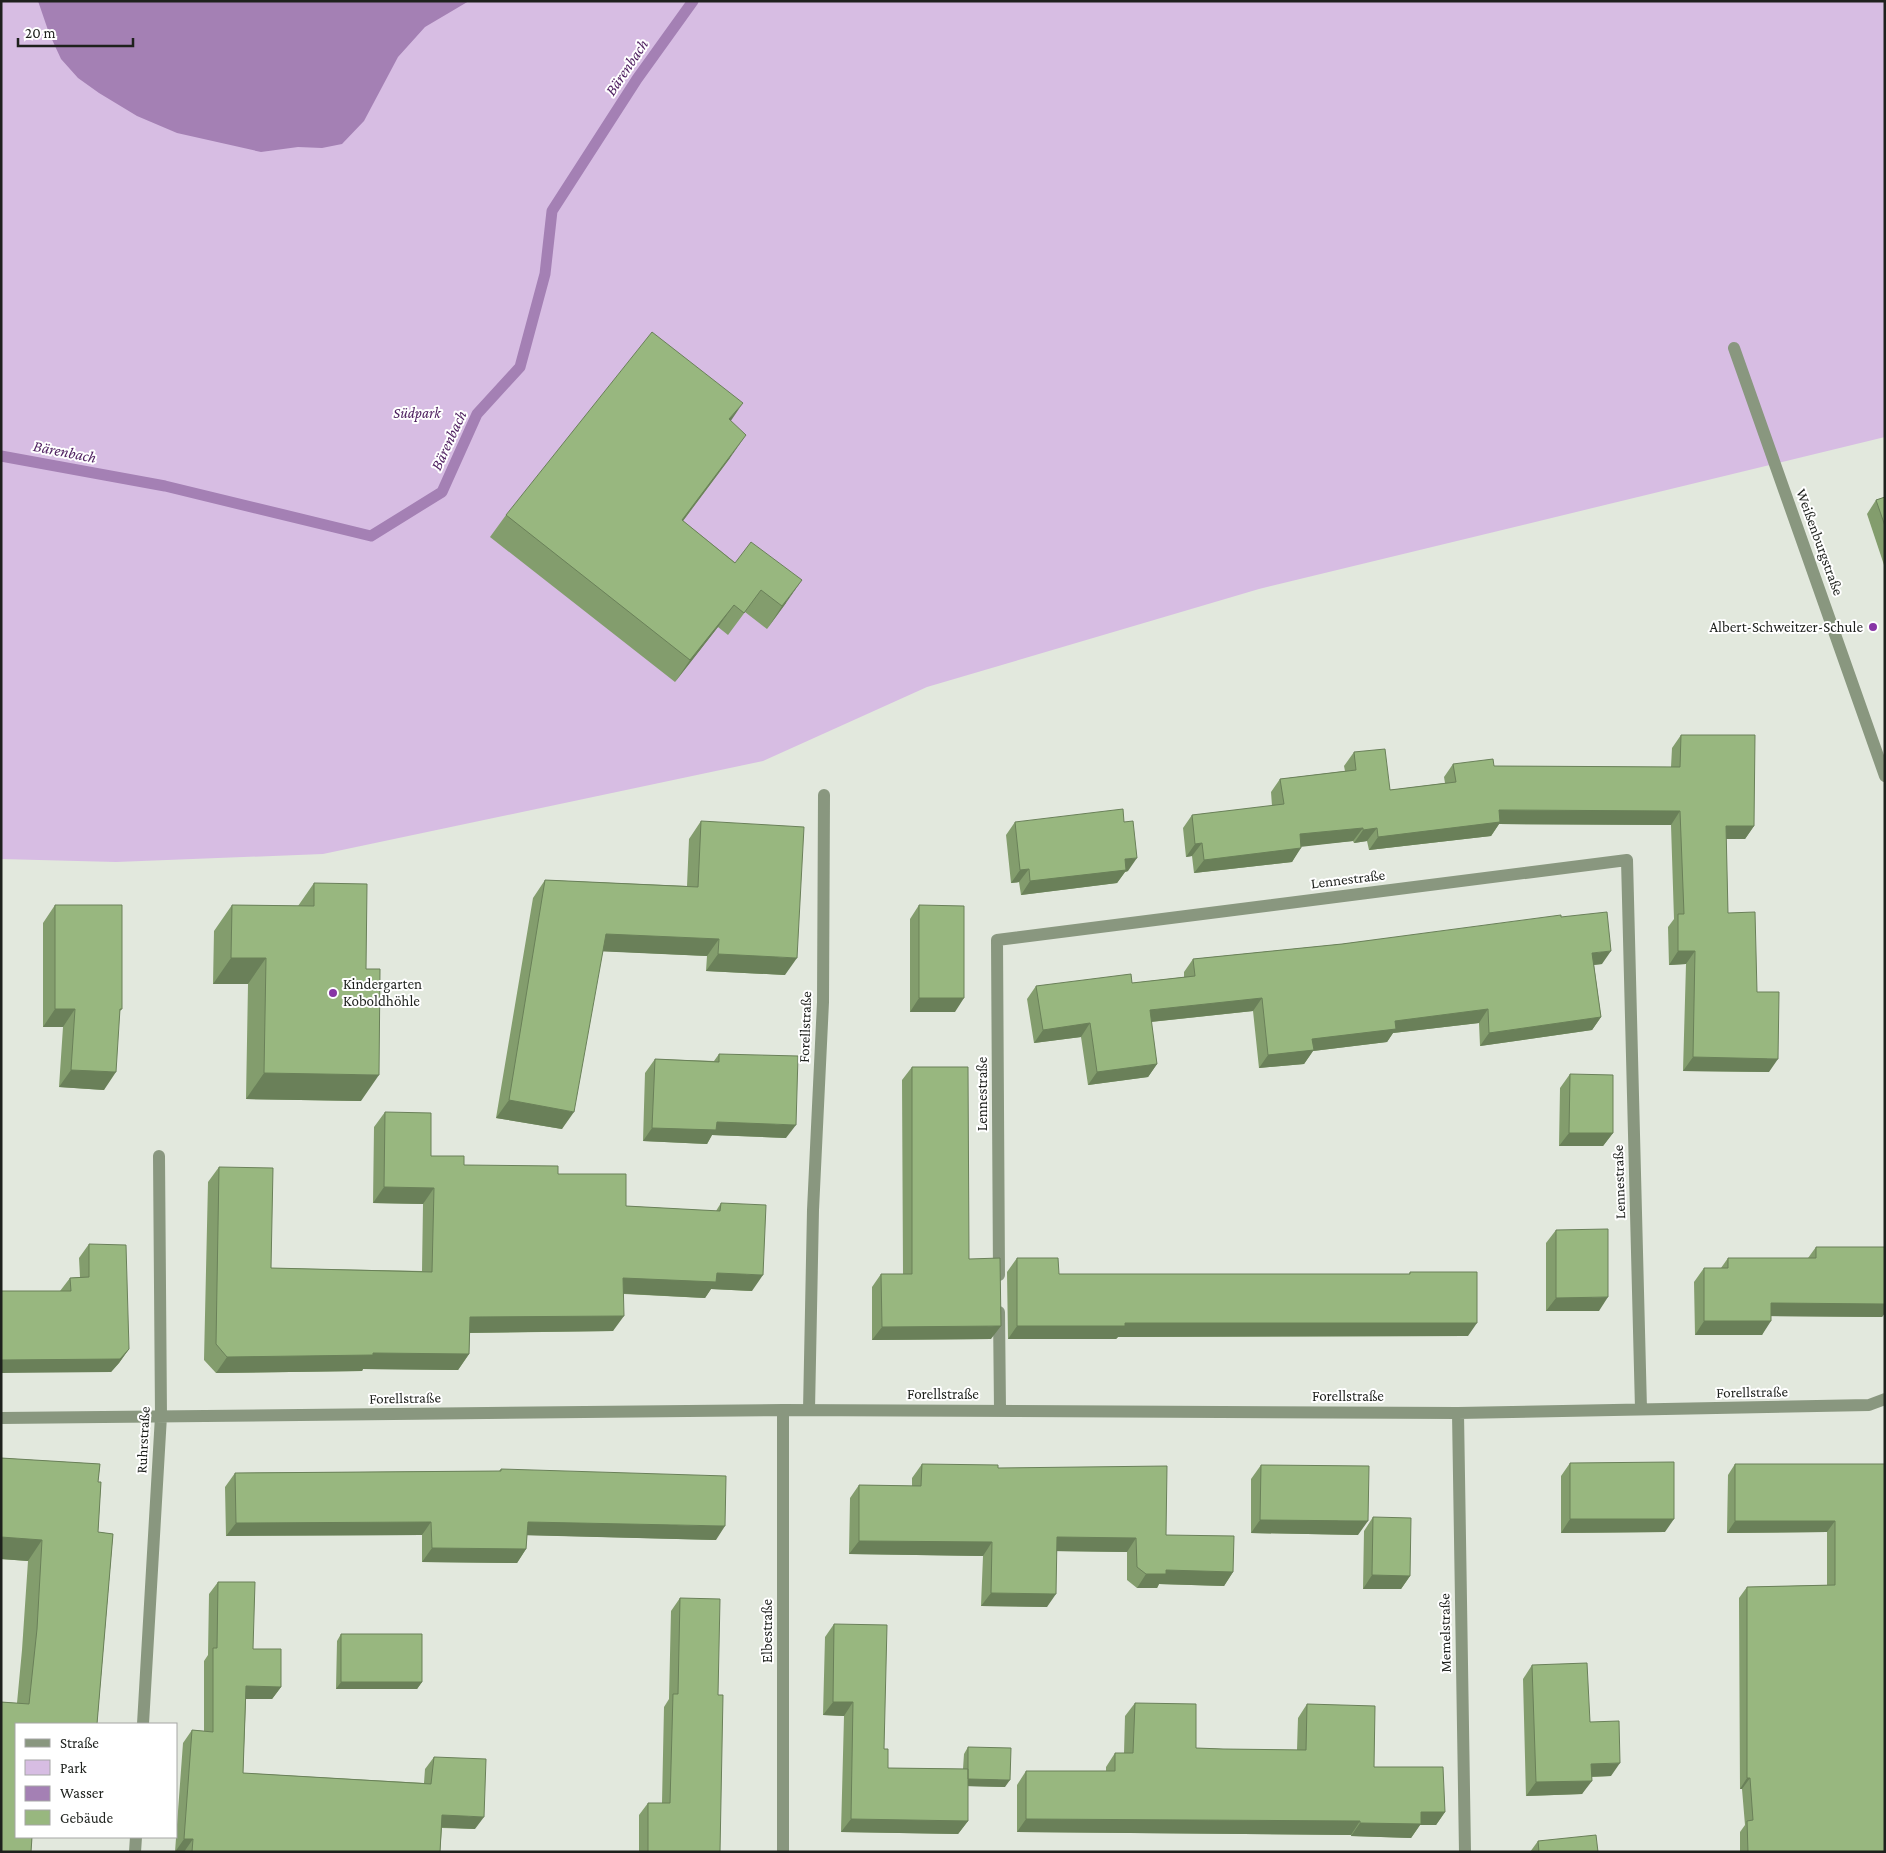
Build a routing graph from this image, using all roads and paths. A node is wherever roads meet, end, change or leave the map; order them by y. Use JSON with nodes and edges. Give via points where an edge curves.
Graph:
{"nodes":[{"id":1,"x":1734,"y":348,"type":"dead end"},
{"id":2,"x":1885,"y":776,"type":"edge"},
{"id":3,"x":824,"y":795,"type":"dead end"},
{"id":4,"x":159,"y":1156,"type":"dead end"},
{"id":5,"x":999,"y":1283,"type":"edge"},
{"id":6,"x":999,"y":1303,"type":"edge"},
{"id":7,"x":1885,"y":1399,"type":"edge"},
{"id":8,"x":1641,"y":1408,"type":"junction"},
{"id":9,"x":783,"y":1410,"type":"junction"},
{"id":10,"x":809,"y":1410,"type":"junction"},
{"id":11,"x":1000,"y":1410,"type":"junction"},
{"id":12,"x":1458,"y":1413,"type":"junction"},
{"id":13,"x":161,"y":1416,"type":"junction"},
{"id":14,"x":1,"y":1418,"type":"edge"},
{"id":15,"x":143,"y":1723,"type":"edge"},
{"id":16,"x":136,"y":1838,"type":"edge"},
{"id":17,"x":135,"y":1852,"type":"edge"},
{"id":18,"x":783,"y":1852,"type":"edge"},
{"id":19,"x":1465,"y":1852,"type":"edge"}],
"edges":[{"from":1,"to":2,"type":"street","name":"Weißenburgstraße"},
{"from":3,"to":10,"type":"street","name":"Forellstraße","via":[[823,1002],[813,1210]]},
{"from":4,"to":13,"type":"street","name":"Ruhrstraße"},
{"from":5,"to":8,"type":"street","name":"Lennestraße","via":[[997,940],[1627,860]]},
{"from":6,"to":11,"type":"street"},
{"from":7,"to":8,"type":"street","name":"Forellstraße","via":[[1869,1405]]},
{"from":8,"to":12,"type":"street","name":"Forellstraße"},
{"from":9,"to":10,"type":"street","name":"Forellstraße"},
{"from":9,"to":13,"type":"street","name":"Forellstraße"},
{"from":9,"to":18,"type":"street","name":"Elbestraße"},
{"from":10,"to":11,"type":"street","name":"Forellstraße"},
{"from":11,"to":12,"type":"street","name":"Forellstraße"},
{"from":12,"to":19,"type":"street","name":"Memelstraße"},
{"from":13,"to":14,"type":"street","name":"Forellstraße"},
{"from":13,"to":15,"type":"street","name":"Ruhrstraße"},
{"from":16,"to":17,"type":"street"}]}
